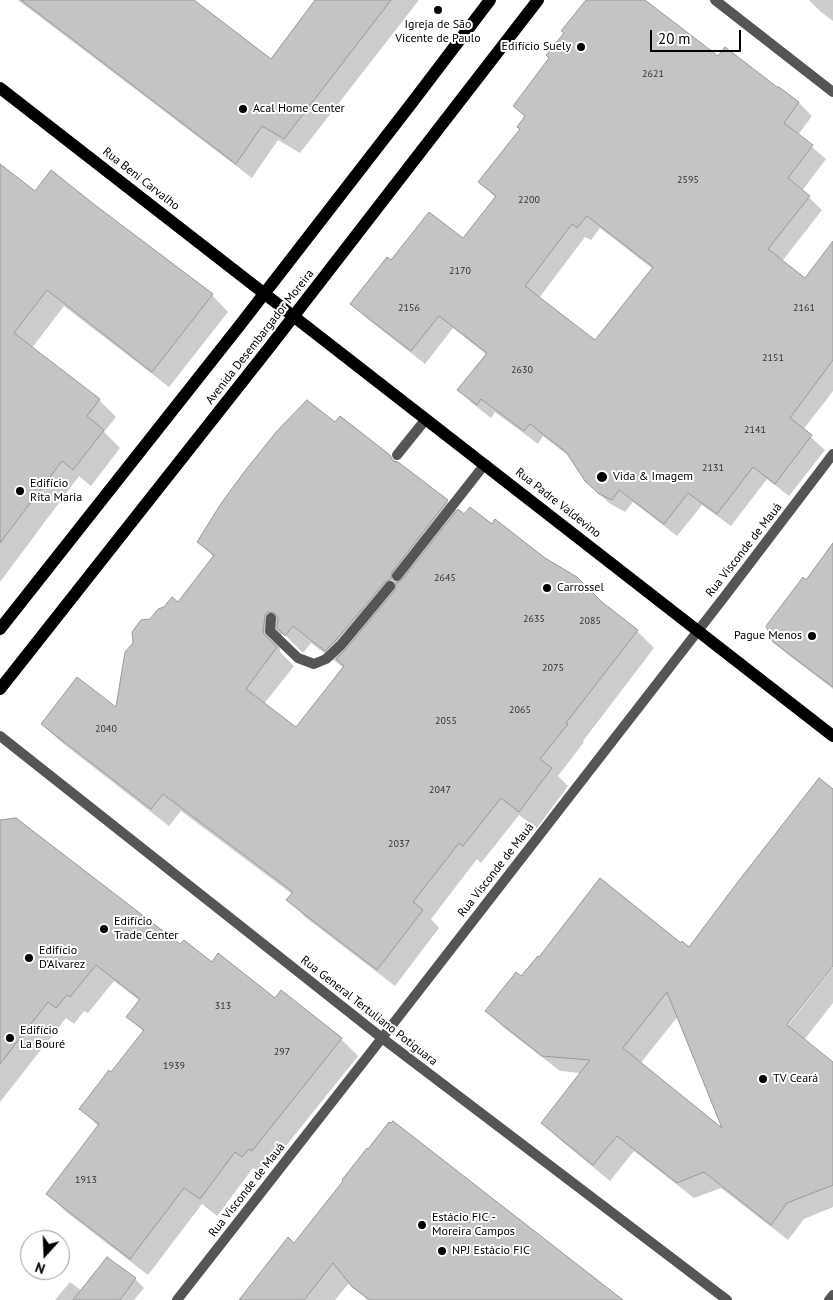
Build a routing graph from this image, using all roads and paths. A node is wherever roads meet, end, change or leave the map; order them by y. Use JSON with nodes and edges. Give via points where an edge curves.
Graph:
{"nodes":[{"id":1,"x":490,"y":0,"type":"edge"},
{"id":2,"x":538,"y":0,"type":"edge"},
{"id":3,"x":715,"y":0,"type":"edge"},
{"id":4,"x":0,"y":88,"type":"edge"},
{"id":5,"x":833,"y":92,"type":"edge"},
{"id":6,"x":264,"y":294,"type":"junction"},
{"id":7,"x":293,"y":316,"type":"junction"},
{"id":8,"x":426,"y":419,"type":"junction"},
{"id":9,"x":833,"y":454,"type":"edge"},
{"id":10,"x":397,"y":455,"type":"dead end"},
{"id":11,"x":485,"y":464,"type":"junction"},
{"id":12,"x":397,"y":576,"type":"dead end"},
{"id":13,"x":390,"y":586,"type":"dead end"},
{"id":14,"x":271,"y":618,"type":"dead end"},
{"id":15,"x":0,"y":629,"type":"edge"},
{"id":16,"x":697,"y":630,"type":"junction"},
{"id":17,"x":0,"y":689,"type":"edge"},
{"id":18,"x":0,"y":736,"type":"edge"},
{"id":19,"x":833,"y":736,"type":"edge"},
{"id":20,"x":382,"y":1038,"type":"junction"},
{"id":21,"x":833,"y":1296,"type":"edge"},
{"id":22,"x":176,"y":1300,"type":"edge"},
{"id":23,"x":727,"y":1300,"type":"edge"},
{"id":24,"x":830,"y":1300,"type":"edge"}],
"edges":[{"from":1,"to":6,"type":"main road","name":"Avenida Desembargador Moreira"},
{"from":2,"to":7,"type":"main road","name":"Avenida Desembargador Moreira"},
{"from":3,"to":5,"type":"street"},
{"from":4,"to":6,"type":"main road","name":"Rua Beni Carvalho"},
{"from":6,"to":7,"type":"main road","name":"Rua Padre Valdevino"},
{"from":6,"to":15,"type":"main road","name":"Avenida Desembargador Moreira"},
{"from":7,"to":8,"type":"main road","name":"Rua Padre Valdevino"},
{"from":7,"to":17,"type":"main road","name":"Avenida Desembargador Moreira"},
{"from":8,"to":10,"type":"street"},
{"from":8,"to":11,"type":"main road","name":"Rua Padre Valdevino"},
{"from":9,"to":16,"type":"street","name":"Rua Visconde de Mauá"},
{"from":11,"to":12,"type":"street"},
{"from":11,"to":16,"type":"main road","name":"Rua Padre Valdevino"},
{"from":13,"to":14,"type":"street","via":[[341,645],[326,659],[314,664],[298,658],[270,631]]},
{"from":16,"to":19,"type":"main road","name":"Rua Padre Valdevino"},
{"from":16,"to":20,"type":"street","name":"Rua Visconde de Mauá"},
{"from":18,"to":20,"type":"street","name":"Rua General Tertuliano Potiguara"},
{"from":20,"to":22,"type":"street","name":"Rua Visconde de Mauá"},
{"from":20,"to":23,"type":"street","name":"Rua General Tertuliano Potiguara"},
{"from":21,"to":24,"type":"street"}]}
